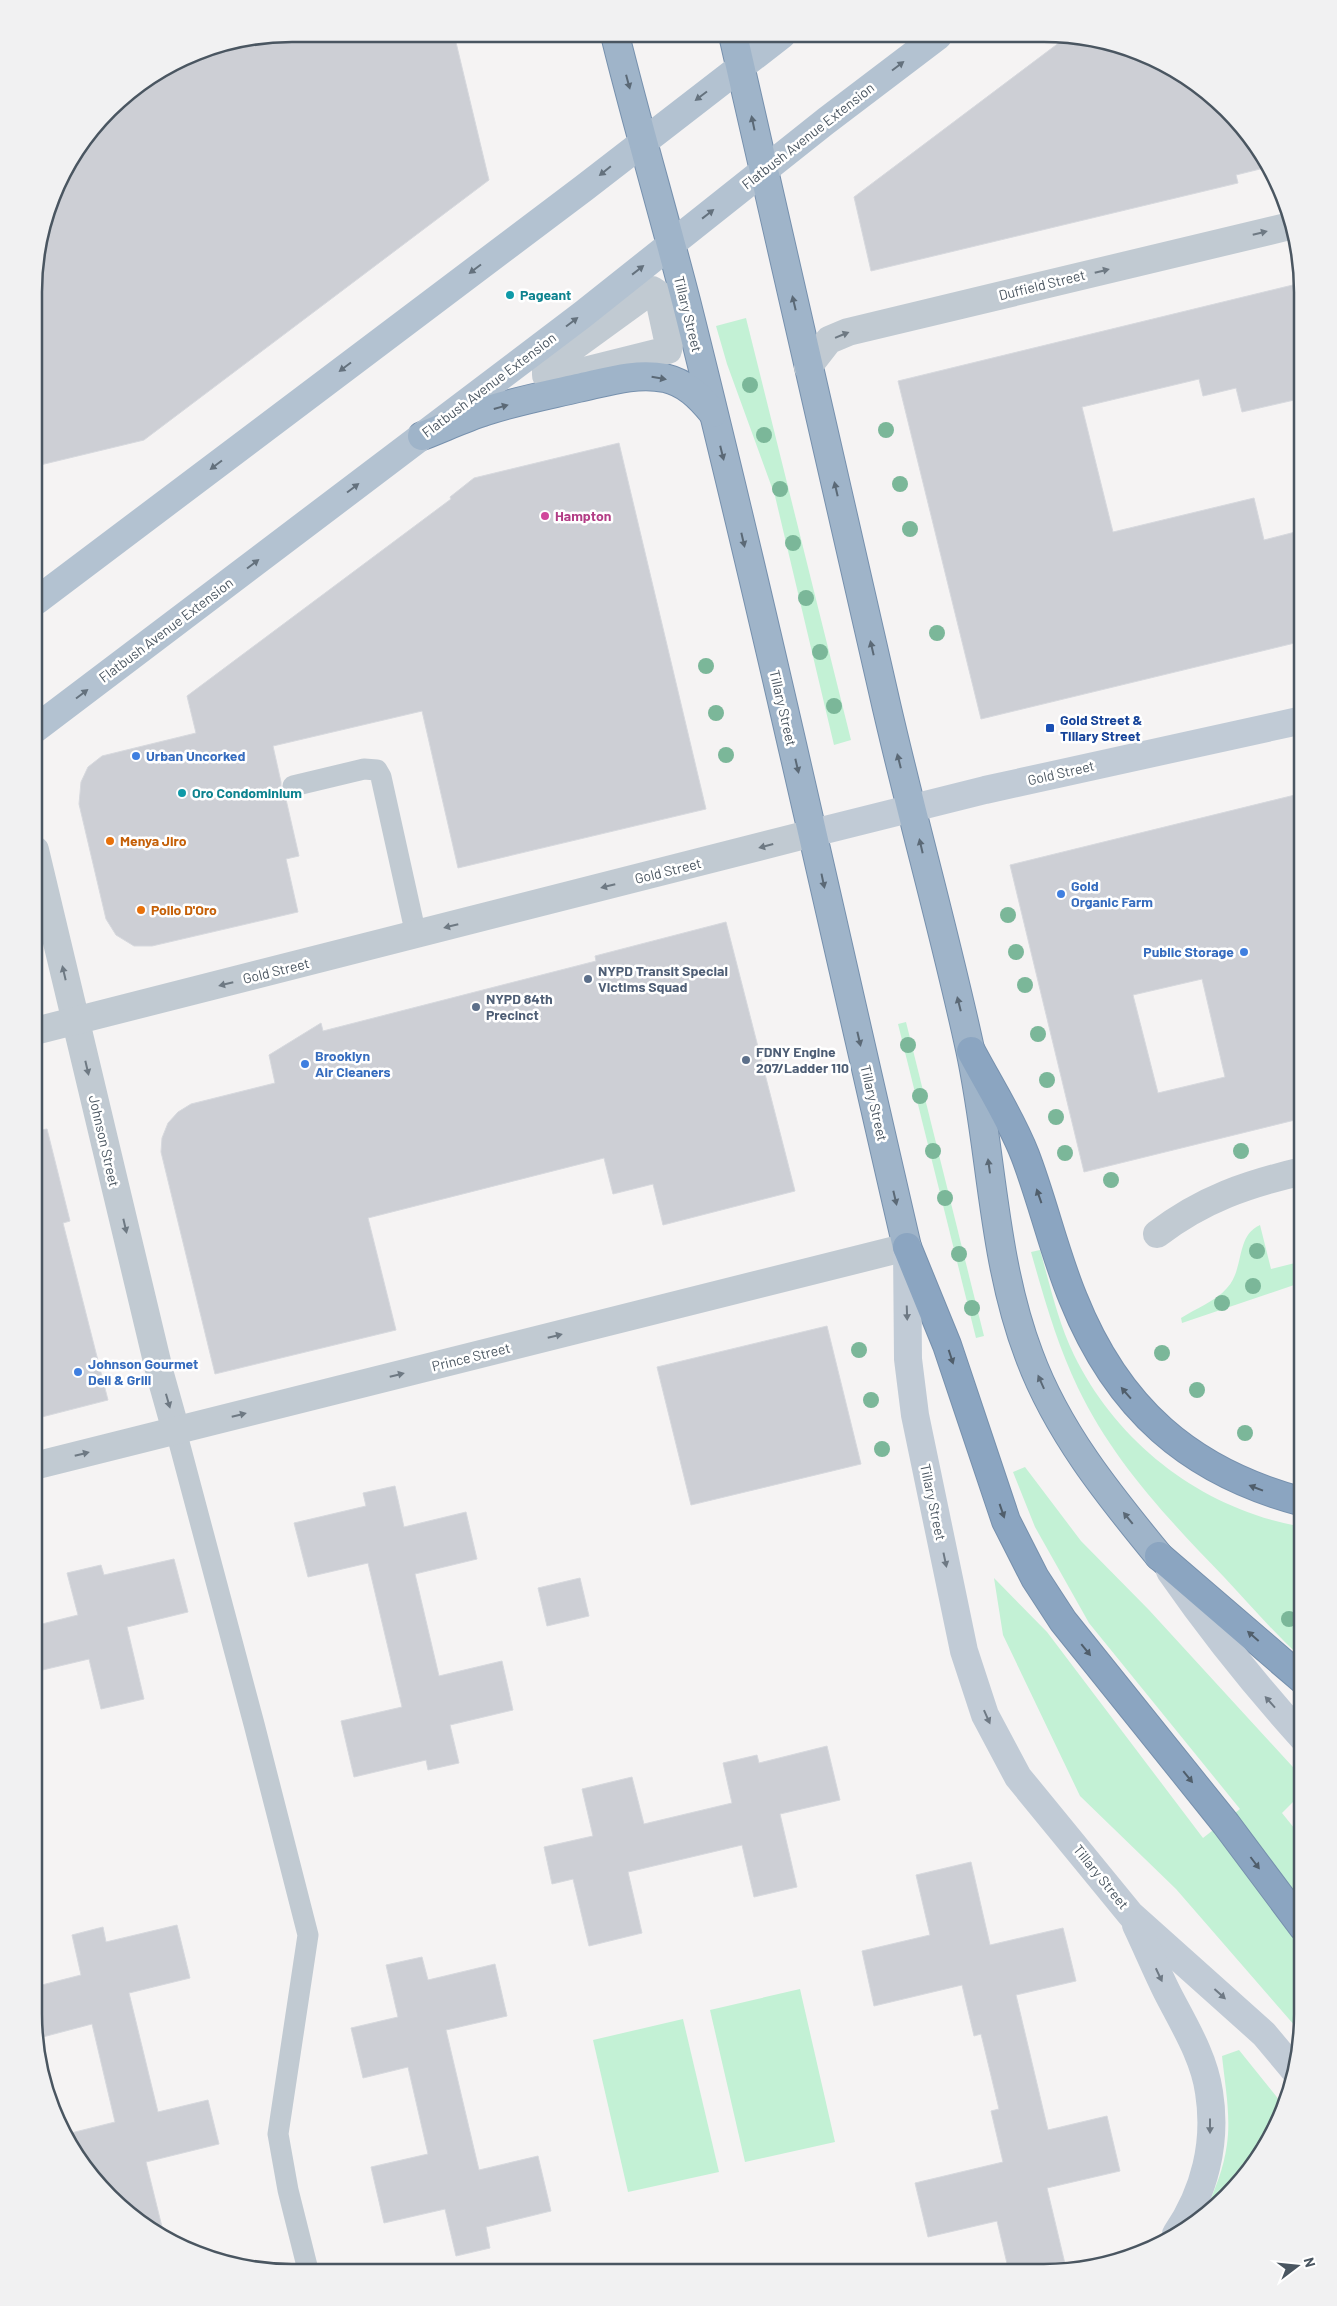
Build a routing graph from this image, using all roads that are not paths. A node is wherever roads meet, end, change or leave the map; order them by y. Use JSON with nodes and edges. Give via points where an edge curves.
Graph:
{"nodes":[{"id":1,"x":617,"y":42,"type":"edge"},
{"id":2,"x":735,"y":42,"type":"edge"},
{"id":3,"x":773,"y":42,"type":"edge"},
{"id":4,"x":930,"y":42,"type":"edge"},
{"id":5,"x":740,"y":66,"type":"junction"},
{"id":6,"x":643,"y":140,"type":"junction"},
{"id":7,"x":763,"y":171,"type":"junction"},
{"id":8,"x":1286,"y":227,"type":"edge"},
{"id":9,"x":670,"y":244,"type":"junction"},
{"id":10,"x":808,"y":368,"type":"junction"},
{"id":11,"x":713,"y":413,"type":"junction"},
{"id":12,"x":422,"y":436,"type":"junction"},
{"id":13,"x":42,"y":596,"type":"edge"},
{"id":14,"x":1294,"y":722,"type":"edge"},
{"id":15,"x":42,"y":725,"type":"edge"},
{"id":16,"x":293,"y":786,"type":"dead end"},
{"id":17,"x":912,"y":808,"type":"junction"},
{"id":18,"x":813,"y":833,"type":"junction"},
{"id":19,"x":42,"y":879,"type":"edge"},
{"id":20,"x":416,"y":935,"type":"junction"},
{"id":21,"x":76,"y":1021,"type":"junction"},
{"id":22,"x":42,"y":1029,"type":"edge"},
{"id":23,"x":971,"y":1051,"type":"junction"},
{"id":24,"x":1294,"y":1172,"type":"edge"},
{"id":25,"x":1157,"y":1234,"type":"dead end"},
{"id":26,"x":907,"y":1247,"type":"junction"},
{"id":27,"x":176,"y":1431,"type":"junction"},
{"id":28,"x":42,"y":1464,"type":"edge"},
{"id":29,"x":1294,"y":1499,"type":"edge"},
{"id":30,"x":1159,"y":1556,"type":"junction"},
{"id":31,"x":1294,"y":1672,"type":"edge"},
{"id":32,"x":1294,"y":1728,"type":"edge"},
{"id":33,"x":1294,"y":1914,"type":"edge"},
{"id":34,"x":1131,"y":1915,"type":"junction"},
{"id":35,"x":1289,"y":2064,"type":"edge"},
{"id":36,"x":1183,"y":2221,"type":"edge"},
{"id":37,"x":306,"y":2264,"type":"edge"}],
"edges":[{"from":1,"to":6,"type":"highway","name":"Tillary Street","one_way":true},
{"from":2,"to":5,"type":"highway"},
{"from":3,"to":5,"type":"main road"},
{"from":7,"to":4,"type":"main road","name":"Flatbush Avenue Extension","one_way":true},
{"from":5,"to":6,"type":"main road","one_way":true},
{"from":7,"to":5,"type":"highway","one_way":true},
{"from":6,"to":9,"type":"highway","name":"Tillary Street"},
{"from":6,"to":13,"type":"main road","one_way":true,"via":[[584,188]]},
{"from":9,"to":7,"type":"main road","name":"Flatbush Avenue Extension","one_way":true},
{"from":10,"to":7,"type":"highway","one_way":true},
{"from":10,"to":8,"type":"street","name":"Duffield Street","one_way":true,"via":[[829,340],[848,332]]},
{"from":9,"to":11,"type":"highway","name":"Tillary Street"},
{"from":12,"to":9,"type":"main road","name":"Flatbush Avenue Extension","one_way":true},
{"from":17,"to":10,"type":"highway","one_way":true},
{"from":12,"to":11,"type":"highway","one_way":true,"via":[[508,405],[644,376],[684,385],[700,396]]},
{"from":11,"to":18,"type":"highway","name":"Tillary Street","one_way":true},
{"from":15,"to":12,"type":"main road","name":"Flatbush Avenue Extension","one_way":true},
{"from":14,"to":17,"type":"main road","name":"Gold Street"},
{"from":16,"to":20,"type":"lane","via":[[364,769],[377,770]]},
{"from":17,"to":18,"type":"main road","name":"Gold Street"},
{"from":23,"to":17,"type":"highway","one_way":true},
{"from":18,"to":20,"type":"street","name":"Gold Street","one_way":true},
{"from":18,"to":26,"type":"highway","name":"Tillary Street","one_way":true},
{"from":21,"to":19,"type":"street","name":"Johnson Street","one_way":true},
{"from":20,"to":21,"type":"street","name":"Gold Street","one_way":true},
{"from":21,"to":22,"type":"street","name":"Gold Street"},
{"from":21,"to":27,"type":"street","name":"Johnson Street","one_way":true},
{"from":29,"to":23,"type":"highway","one_way":true,"via":[[1242,1482],[1212,1466],[1150,1420],[1121,1387],[1096,1349],[1072,1298],[1024,1154]]},
{"from":30,"to":23,"type":"highway","one_way":true,"via":[[1080,1453],[1055,1414],[1028,1354],[1010,1292],[998,1232]]},
{"from":24,"to":25,"type":"street","via":[[1257,1181],[1218,1196],[1181,1216]]},
{"from":27,"to":26,"type":"street","name":"Prince Street","one_way":true},
{"from":26,"to":33,"type":"highway","one_way":true,"via":[[947,1346],[1006,1521],[1035,1578],[1063,1621]]},
{"from":26,"to":34,"type":"main road","name":"Tillary Street","one_way":true,"via":[[908,1359],[916,1414],[964,1651],[985,1714],[1018,1777]]},
{"from":28,"to":27,"type":"street","name":"Prince Street","one_way":true},
{"from":27,"to":37,"type":"lane","via":[[308,1935],[278,2134]]},
{"from":31,"to":30,"type":"highway","one_way":true},
{"from":32,"to":30,"type":"main road","one_way":true,"via":[[1206,1623]]},
{"from":34,"to":35,"type":"main road","name":"Tillary Street","one_way":true,"via":[[1264,2034]]},
{"from":34,"to":36,"type":"main road","one_way":true,"via":[[1193,2040],[1209,2092],[1209,2156],[1201,2188]]}]}
